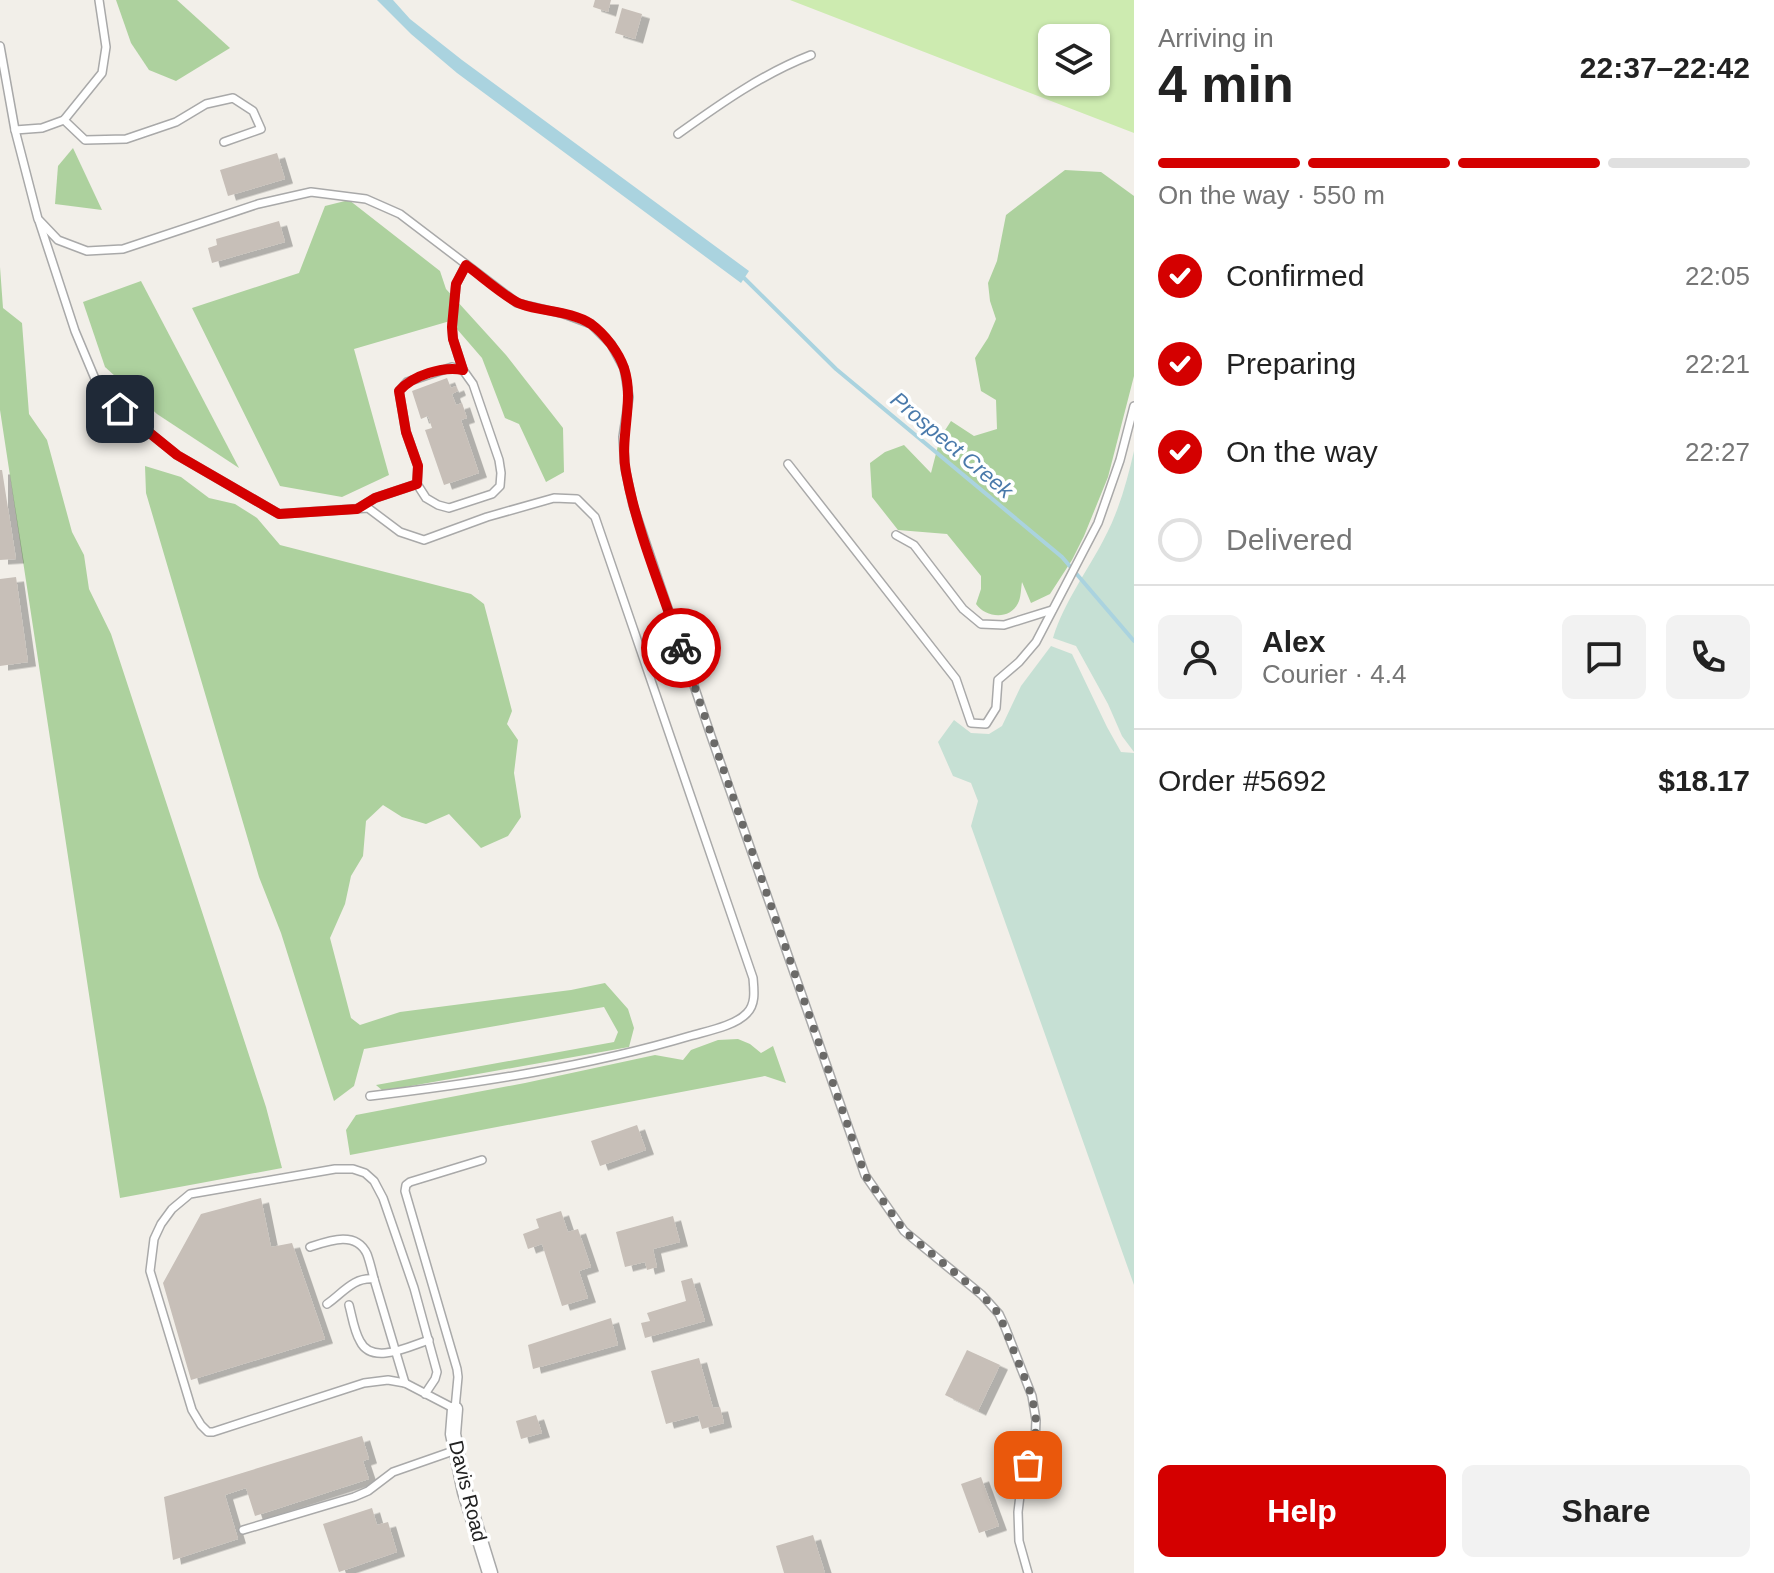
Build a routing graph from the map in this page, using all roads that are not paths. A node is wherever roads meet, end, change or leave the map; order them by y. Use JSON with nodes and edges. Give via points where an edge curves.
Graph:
{"nodes":[{"id":1,"x":99,"y":0,"type":"edge"},
{"id":2,"x":0,"y":46,"type":"edge"},
{"id":3,"x":811,"y":55,"type":"dead end"},
{"id":4,"x":64,"y":120,"type":"junction"},
{"id":5,"x":15,"y":130,"type":"junction"},
{"id":6,"x":678,"y":134,"type":"dead end"},
{"id":7,"x":224,"y":142,"type":"dead end"},
{"id":8,"x":38,"y":219,"type":"junction"},
{"id":9,"x":466,"y":265,"type":"junction"},
{"id":10,"x":463,"y":370,"type":"junction"},
{"id":11,"x":1134,"y":406,"type":"edge"},
{"id":12,"x":788,"y":464,"type":"dead end"},
{"id":13,"x":417,"y":484,"type":"junction"},
{"id":14,"x":357,"y":509,"type":"junction"},
{"id":15,"x":896,"y":535,"type":"dead end"},
{"id":16,"x":1052,"y":610,"type":"junction"},
{"id":17,"x":370,"y":1096,"type":"dead end"},
{"id":18,"x":482,"y":1160,"type":"dead end"},
{"id":19,"x":310,"y":1247,"type":"dead end"},
{"id":20,"x":374,"y":1279,"type":"junction"},
{"id":21,"x":327,"y":1304,"type":"dead end"},
{"id":22,"x":349,"y":1305,"type":"dead end"},
{"id":23,"x":429,"y":1340,"type":"junction"},
{"id":24,"x":396,"y":1350,"type":"junction"},
{"id":25,"x":405,"y":1383,"type":"junction"},
{"id":26,"x":425,"y":1394,"type":"junction"},
{"id":27,"x":455,"y":1409,"type":"junction"},
{"id":28,"x":456,"y":1450,"type":"junction"},
{"id":29,"x":243,"y":1530,"type":"dead end"},
{"id":30,"x":490,"y":1573,"type":"edge"},
{"id":31,"x":1028,"y":1573,"type":"edge"}],
"edges":[{"from":1,"to":4,"type":"lane","via":[[106,47],[102,73]]},
{"from":2,"to":5,"type":"lane"},
{"from":3,"to":6,"type":"lane","via":[[748,86]]},
{"from":4,"to":5,"type":"lane"},
{"from":4,"to":7,"type":"lane","via":[[85,140],[126,139],[176,122],[206,104],[233,98],[253,111],[261,129]]},
{"from":5,"to":8,"type":"lane"},
{"from":8,"to":9,"type":"lane","via":[[58,240],[87,251],[123,249],[311,192],[366,199],[400,214]]},
{"from":8,"to":14,"type":"lane","via":[[101,393],[177,455],[279,514]]},
{"from":9,"to":10,"type":"lane","via":[[456,284],[452,327]]},
{"from":9,"to":31,"type":"lane","via":[[517,303],[591,324],[624,368],[629,397],[625,468],[633,505],[865,1175],[904,1231],[999,1314],[1032,1396],[1035,1444],[1018,1512]]},
{"from":10,"to":13,"type":"lane","via":[[452,367],[426,375],[399,391],[418,466]]},
{"from":10,"to":13,"type":"lane","via":[[473,384],[499,460],[500,486],[492,494],[449,508],[426,498]]},
{"from":11,"to":16,"type":"lane","via":[[1098,523]]},
{"from":12,"to":16,"type":"lane","via":[[956,679],[971,723],[986,724],[996,708],[998,680],[1036,642]]},
{"from":13,"to":14,"type":"lane"},
{"from":14,"to":17,"type":"lane","via":[[368,508],[400,532],[424,540],[554,498],[577,499],[595,517],[753,978],[754,997],[748,1013],[729,1025],[674,1041],[587,1063]]},
{"from":15,"to":16,"type":"lane","via":[[914,545],[963,609],[981,624],[1004,625]]},
{"from":18,"to":27,"type":"lane","via":[[410,1182],[405,1191],[457,1369]]},
{"from":19,"to":20,"type":"lane","via":[[334,1239],[359,1244]]},
{"from":20,"to":21,"type":"lane","via":[[356,1281]]},
{"from":20,"to":24,"type":"lane"},
{"from":22,"to":24,"type":"lane","via":[[361,1344],[371,1353]]},
{"from":23,"to":24,"type":"lane"},
{"from":23,"to":25,"type":"lane","via":[[383,1198],[365,1173],[335,1169],[190,1194],[161,1224],[150,1271],[192,1410],[208,1432],[364,1383]]},
{"from":23,"to":26,"type":"lane","via":[[437,1372]]},
{"from":24,"to":25,"type":"lane"},
{"from":25,"to":26,"type":"lane"},
{"from":26,"to":27,"type":"lane"},
{"from":27,"to":28,"type":"street","name":"Davis Road"},
{"from":28,"to":29,"type":"lane","via":[[393,1472],[354,1497]]},
{"from":28,"to":30,"type":"street","name":"Davis Road"}]}
